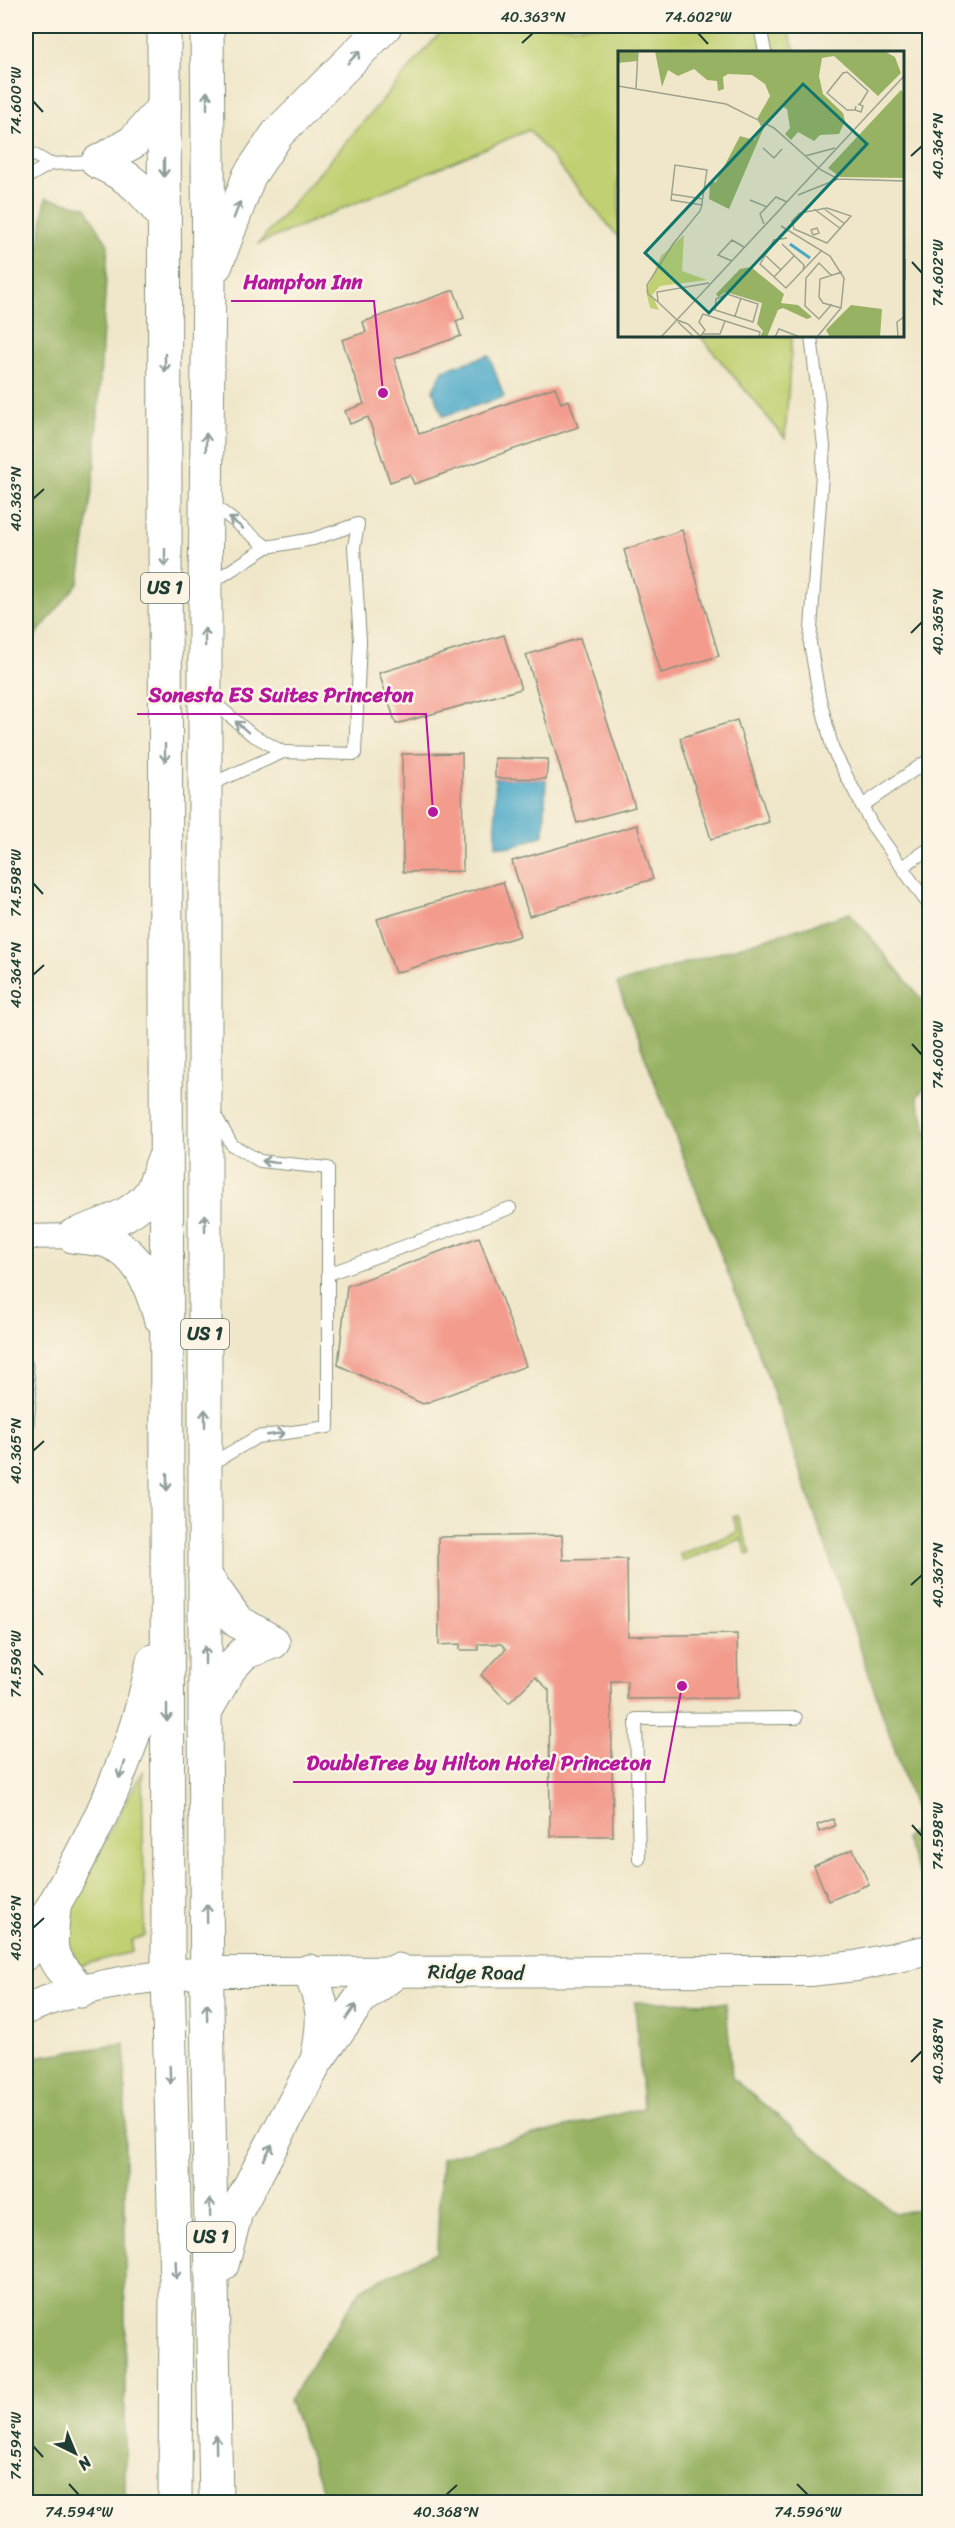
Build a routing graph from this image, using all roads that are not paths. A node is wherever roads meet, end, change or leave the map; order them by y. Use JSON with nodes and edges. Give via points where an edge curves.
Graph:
{"nodes":[{"id":1,"x":164,"y":26,"type":"edge"},
{"id":2,"x":207,"y":26,"type":"edge"},
{"id":3,"x":385,"y":26,"type":"edge"},
{"id":4,"x":760,"y":26,"type":"edge"},
{"id":5,"x":765,"y":51,"type":"edge"},
{"id":6,"x":164,"y":107,"type":"junction"},
{"id":7,"x":26,"y":150,"type":"edge"},
{"id":8,"x":98,"y":162,"type":"junction"},
{"id":9,"x":50,"y":164,"type":"junction"},
{"id":10,"x":26,"y":178,"type":"edge"},
{"id":11,"x":164,"y":217,"type":"junction"},
{"id":12,"x":209,"y":284,"type":"junction"},
{"id":13,"x":811,"y":338,"type":"edge"},
{"id":14,"x":205,"y":499,"type":"junction"},
{"id":15,"x":267,"y":547,"type":"junction"},
{"id":16,"x":204,"y":587,"type":"junction"},
{"id":17,"x":206,"y":696,"type":"junction"},
{"id":18,"x":283,"y":752,"type":"junction"},
{"id":19,"x":930,"y":759,"type":"edge"},
{"id":20,"x":206,"y":786,"type":"junction"},
{"id":21,"x":862,"y":806,"type":"junction"},
{"id":22,"x":930,"y":848,"type":"edge"},
{"id":23,"x":902,"y":867,"type":"junction"},
{"id":24,"x":930,"y":907,"type":"edge"},
{"id":25,"x":26,"y":917,"type":"edge"},
{"id":26,"x":26,"y":1072,"type":"edge"},
{"id":27,"x":205,"y":1098,"type":"junction"},
{"id":28,"x":166,"y":1150,"type":"junction"},
{"id":29,"x":510,"y":1208,"type":"dead end"},
{"id":30,"x":73,"y":1236,"type":"junction"},
{"id":31,"x":26,"y":1237,"type":"edge"},
{"id":32,"x":328,"y":1274,"type":"junction"},
{"id":33,"x":167,"y":1339,"type":"junction"},
{"id":34,"x":26,"y":1364,"type":"edge"},
{"id":35,"x":26,"y":1442,"type":"edge"},
{"id":36,"x":205,"y":1467,"type":"junction"},
{"id":37,"x":205,"y":1576,"type":"junction"},
{"id":38,"x":167,"y":1592,"type":"junction"},
{"id":39,"x":205,"y":1711,"type":"junction"},
{"id":40,"x":796,"y":1718,"type":"dead end"},
{"id":41,"x":639,"y":1859,"type":"dead end"},
{"id":42,"x":54,"y":1904,"type":"junction"},
{"id":43,"x":930,"y":1950,"type":"edge"},
{"id":44,"x":26,"y":1953,"type":"edge"},
{"id":45,"x":398,"y":1970,"type":"junction"},
{"id":46,"x":309,"y":1971,"type":"junction"},
{"id":47,"x":207,"y":1972,"type":"junction"},
{"id":48,"x":168,"y":1974,"type":"junction"},
{"id":49,"x":81,"y":1991,"type":"junction"},
{"id":50,"x":26,"y":2009,"type":"edge"},
{"id":51,"x":317,"y":2060,"type":"junction"},
{"id":52,"x":212,"y":2305,"type":"junction"},
{"id":53,"x":175,"y":2502,"type":"edge"},
{"id":54,"x":216,"y":2502,"type":"edge"}],
"edges":[{"from":1,"to":6,"type":"highway","number":"US 1"},
{"from":12,"to":2,"type":"highway","number":"US 1","one_way":true},
{"from":12,"to":3,"type":"highway","one_way":true,"via":[[249,176],[278,134]]},
{"from":4,"to":5,"type":"lane"},
{"from":6,"to":8,"type":"highway","via":[[133,142]]},
{"from":6,"to":11,"type":"highway","number":"US 1","one_way":true},
{"from":7,"to":9,"type":"lane"},
{"from":8,"to":9,"type":"lane"},
{"from":8,"to":11,"type":"highway","via":[[140,185]]},
{"from":9,"to":10,"type":"lane"},
{"from":11,"to":28,"type":"highway","number":"US 1","one_way":true},
{"from":14,"to":12,"type":"highway","number":"US 1","one_way":true},
{"from":13,"to":21,"type":"lane","via":[[824,446],[810,643],[833,750]]},
{"from":15,"to":14,"type":"lane","one_way":true},
{"from":14,"to":16,"type":"highway","number":"US 1"},
{"from":15,"to":16,"type":"lane"},
{"from":15,"to":18,"type":"lane","via":[[313,539],[358,524],[354,547],[360,641],[355,754]]},
{"from":17,"to":16,"type":"highway","number":"US 1","one_way":true},
{"from":18,"to":17,"type":"lane","one_way":true,"via":[[251,734]]},
{"from":17,"to":20,"type":"highway","number":"US 1"},
{"from":18,"to":20,"type":"lane"},
{"from":19,"to":21,"type":"lane"},
{"from":20,"to":27,"type":"highway","number":"US 1"},
{"from":21,"to":23,"type":"lane"},
{"from":22,"to":23,"type":"lane"},
{"from":23,"to":24,"type":"lane"},
{"from":25,"to":26,"type":"lane"},
{"from":32,"to":27,"type":"lane","one_way":true,"via":[[328,1168],[260,1161],[241,1151],[232,1145]]},
{"from":36,"to":27,"type":"highway","number":"US 1","one_way":true},
{"from":28,"to":30,"type":"highway","via":[[152,1191],[140,1205]]},
{"from":28,"to":33,"type":"highway","number":"US 1"},
{"from":29,"to":32,"type":"lane"},
{"from":30,"to":31,"type":"street"},
{"from":30,"to":33,"type":"highway","via":[[107,1241],[135,1261],[152,1288]]},
{"from":36,"to":32,"type":"lane","one_way":true,"via":[[257,1437],[328,1427]]},
{"from":33,"to":38,"type":"highway","number":"US 1","one_way":true},
{"from":34,"to":35,"type":"lane","via":[[30,1394]]},
{"from":36,"to":37,"type":"highway","number":"US 1"},
{"from":39,"to":37,"type":"highway","number":"US 1","one_way":true},
{"from":37,"to":39,"type":"highway","via":[[237,1621],[273,1642],[243,1653]]},
{"from":38,"to":42,"type":"highway","one_way":true,"via":[[144,1706],[121,1776]]},
{"from":38,"to":48,"type":"highway","number":"US 1","one_way":true},
{"from":47,"to":39,"type":"highway","number":"US 1","one_way":true},
{"from":40,"to":41,"type":"lane","via":[[636,1719]]},
{"from":42,"to":44,"type":"highway"},
{"from":42,"to":49,"type":"highway","via":[[50,1949],[58,1966]]},
{"from":43,"to":45,"type":"street","name":"Ridge Road","via":[[856,1966],[810,1971]]},
{"from":45,"to":46,"type":"street","name":"Ridge Road"},
{"from":51,"to":45,"type":"highway","one_way":true,"via":[[361,1998]]},
{"from":46,"to":47,"type":"street","name":"Ridge Road"},
{"from":46,"to":51,"type":"highway","via":[[322,2000],[324,2023]]},
{"from":47,"to":48,"type":"street","name":"Ridge Road"},
{"from":52,"to":47,"type":"highway","number":"US 1","one_way":true},
{"from":48,"to":49,"type":"street","name":"Ridge Road"},
{"from":48,"to":53,"type":"highway","number":"US 1","one_way":true,"via":[[176,2284]]},
{"from":49,"to":50,"type":"street","name":"Ridge Road"},
{"from":52,"to":51,"type":"highway","one_way":true,"via":[[236,2212]]},
{"from":54,"to":52,"type":"highway","number":"US 1","one_way":true}]}
